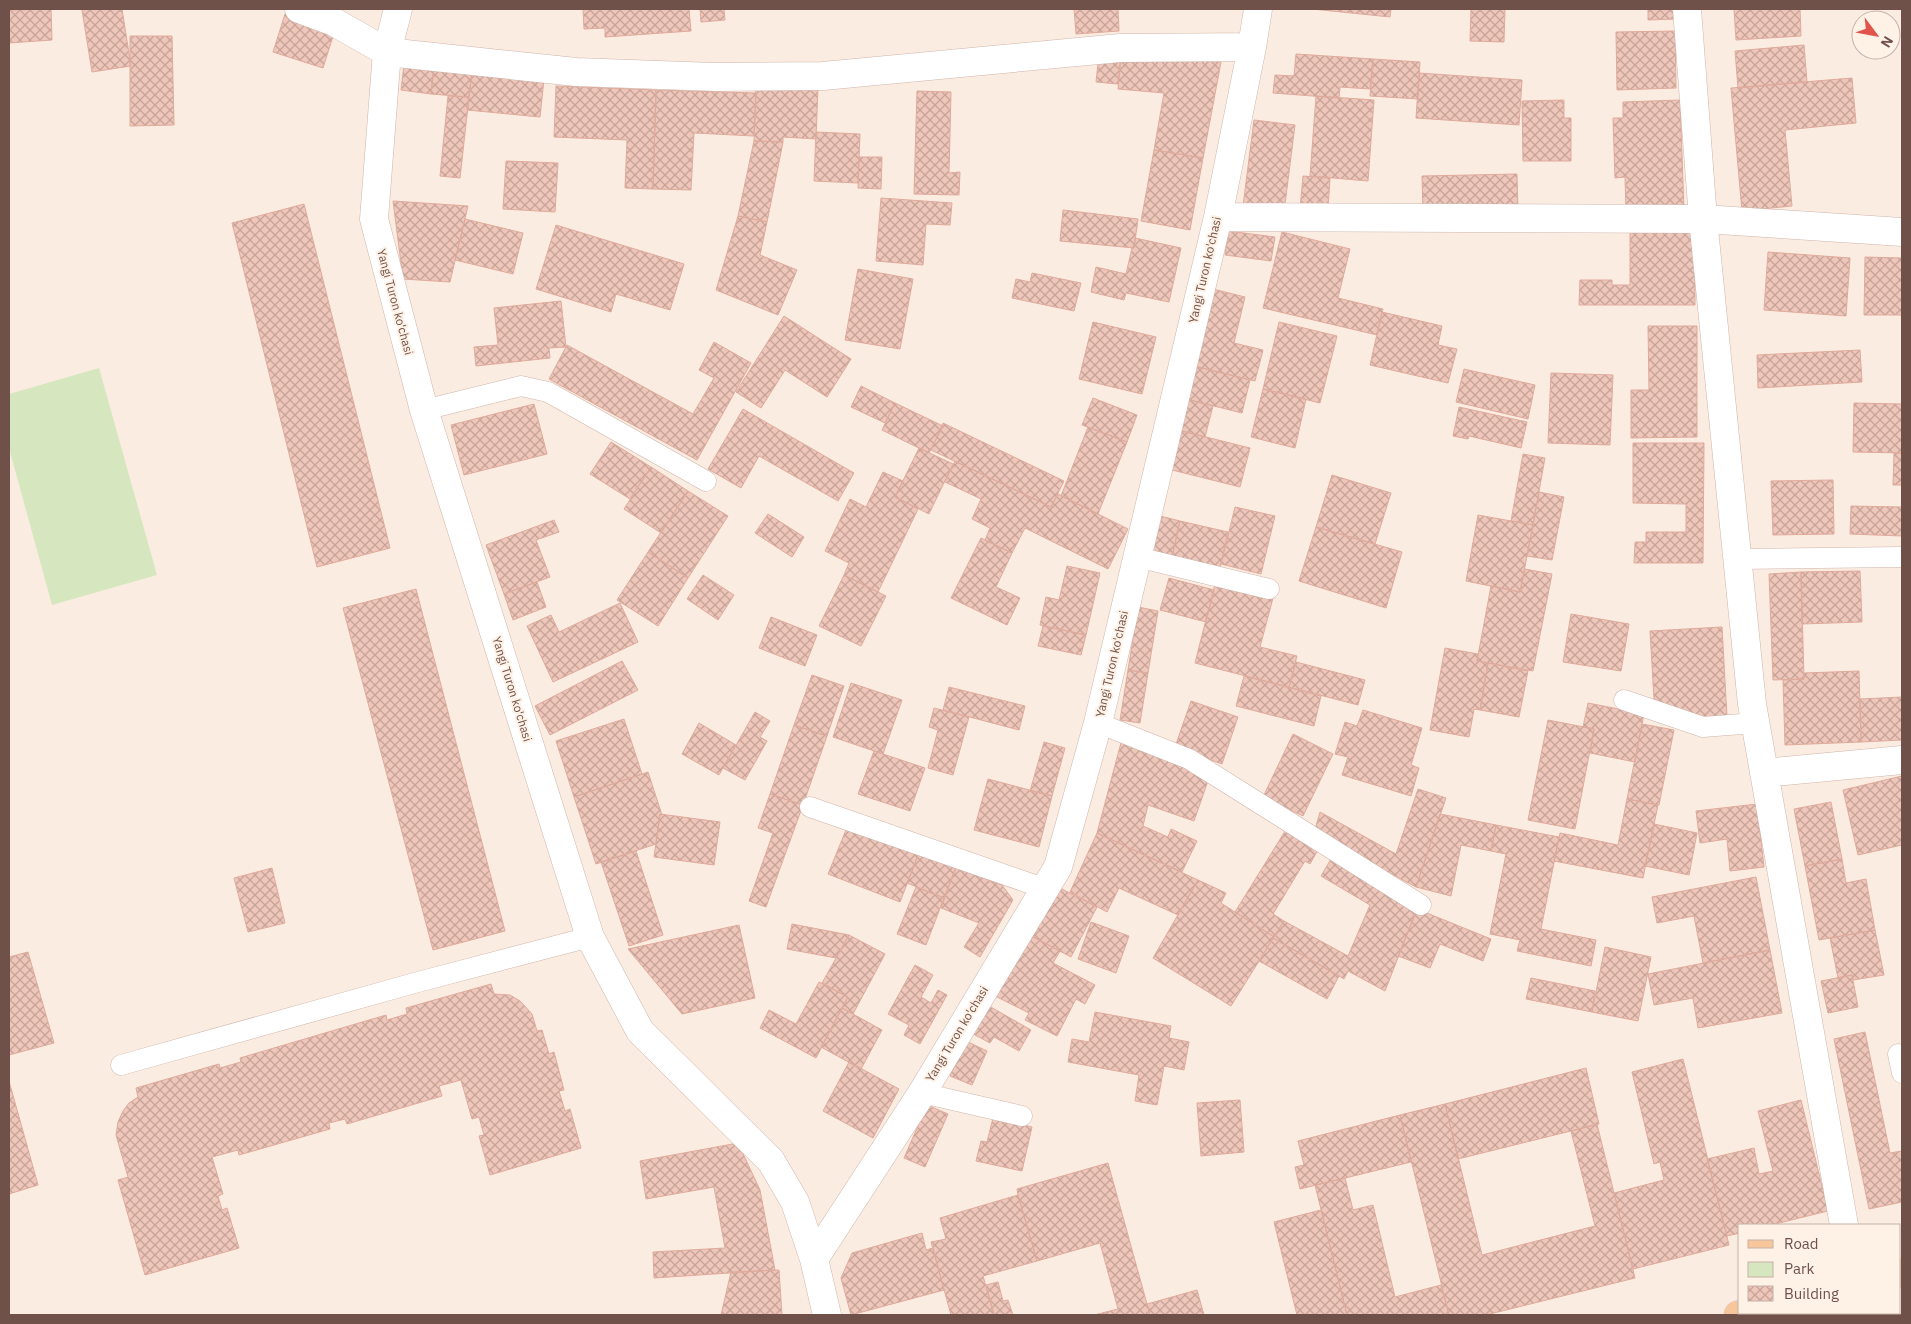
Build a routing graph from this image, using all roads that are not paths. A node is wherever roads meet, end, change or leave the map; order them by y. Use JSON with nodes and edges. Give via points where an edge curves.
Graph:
{"nodes":[{"id":1,"x":300,"y":9,"type":"edge"},
{"id":2,"x":398,"y":9,"type":"edge"},
{"id":3,"x":1258,"y":9,"type":"edge"},
{"id":4,"x":1687,"y":9,"type":"edge"},
{"id":5,"x":1252,"y":47,"type":"junction"},
{"id":6,"x":387,"y":52,"type":"junction"},
{"id":7,"x":1218,"y":217,"type":"junction"},
{"id":8,"x":1703,"y":219,"type":"junction"},
{"id":9,"x":1902,"y":232,"type":"edge"},
{"id":10,"x":424,"y":410,"type":"junction"},
{"id":11,"x":706,"y":481,"type":"dead end"},
{"id":12,"x":1136,"y":557,"type":"junction"},
{"id":13,"x":1902,"y":558,"type":"edge"},
{"id":14,"x":1737,"y":559,"type":"junction"},
{"id":15,"x":1269,"y":589,"type":"dead end"},
{"id":16,"x":1624,"y":700,"type":"dead end"},
{"id":17,"x":1098,"y":723,"type":"junction"},
{"id":18,"x":1755,"y":723,"type":"junction"},
{"id":19,"x":1902,"y":760,"type":"edge"},
{"id":20,"x":1764,"y":773,"type":"junction"},
{"id":21,"x":810,"y":807,"type":"dead end"},
{"id":22,"x":1046,"y":889,"type":"junction"},
{"id":23,"x":1421,"y":905,"type":"dead end"},
{"id":24,"x":590,"y":937,"type":"junction"},
{"id":25,"x":121,"y":1065,"type":"dead end"},
{"id":26,"x":922,"y":1092,"type":"junction"},
{"id":27,"x":1022,"y":1116,"type":"dead end"},
{"id":28,"x":1844,"y":1224,"type":"edge"},
{"id":29,"x":814,"y":1259,"type":"junction"},
{"id":30,"x":827,"y":1315,"type":"edge"}],
"edges":[{"from":1,"to":6,"type":"street","via":[[334,22]]},
{"from":2,"to":6,"type":"street","name":"Yangi Turon ko'chasi"},
{"from":3,"to":5,"type":"street","name":"Yangi Turon ko'chasi"},
{"from":4,"to":8,"type":"street"},
{"from":5,"to":6,"type":"street","via":[[1120,48],[822,76],[576,72]]},
{"from":5,"to":7,"type":"street","name":"Yangi Turon ko'chasi"},
{"from":6,"to":10,"type":"street","name":"Yangi Turon ko'chasi","via":[[374,219]]},
{"from":7,"to":8,"type":"street"},
{"from":7,"to":12,"type":"street","name":"Yangi Turon ko'chasi"},
{"from":8,"to":9,"type":"street"},
{"from":8,"to":14,"type":"street"},
{"from":10,"to":11,"type":"lane","via":[[521,386],[548,392]]},
{"from":10,"to":24,"type":"street","name":"Yangi Turon ko'chasi"},
{"from":12,"to":15,"type":"lane"},
{"from":12,"to":17,"type":"street","name":"Yangi Turon ko'chasi"},
{"from":13,"to":14,"type":"lane"},
{"from":14,"to":18,"type":"street"},
{"from":16,"to":18,"type":"lane","via":[[1703,727]]},
{"from":17,"to":22,"type":"street","name":"Yangi Turon ko'chasi","via":[[1058,867]]},
{"from":17,"to":23,"type":"lane","via":[[1189,759]]},
{"from":18,"to":20,"type":"street"},
{"from":19,"to":20,"type":"street"},
{"from":20,"to":28,"type":"street"},
{"from":21,"to":22,"type":"lane"},
{"from":22,"to":26,"type":"street","name":"Yangi Turon ko'chasi"},
{"from":24,"to":25,"type":"lane"},
{"from":24,"to":29,"type":"street","name":"Yangi Turon ko'chasi","via":[[640,1031],[771,1161],[795,1202]]},
{"from":26,"to":27,"type":"lane"},
{"from":26,"to":29,"type":"street","name":"Yangi Turon ko'chasi"},
{"from":29,"to":30,"type":"street","name":"Yangi Turon ko'chasi"}]}
